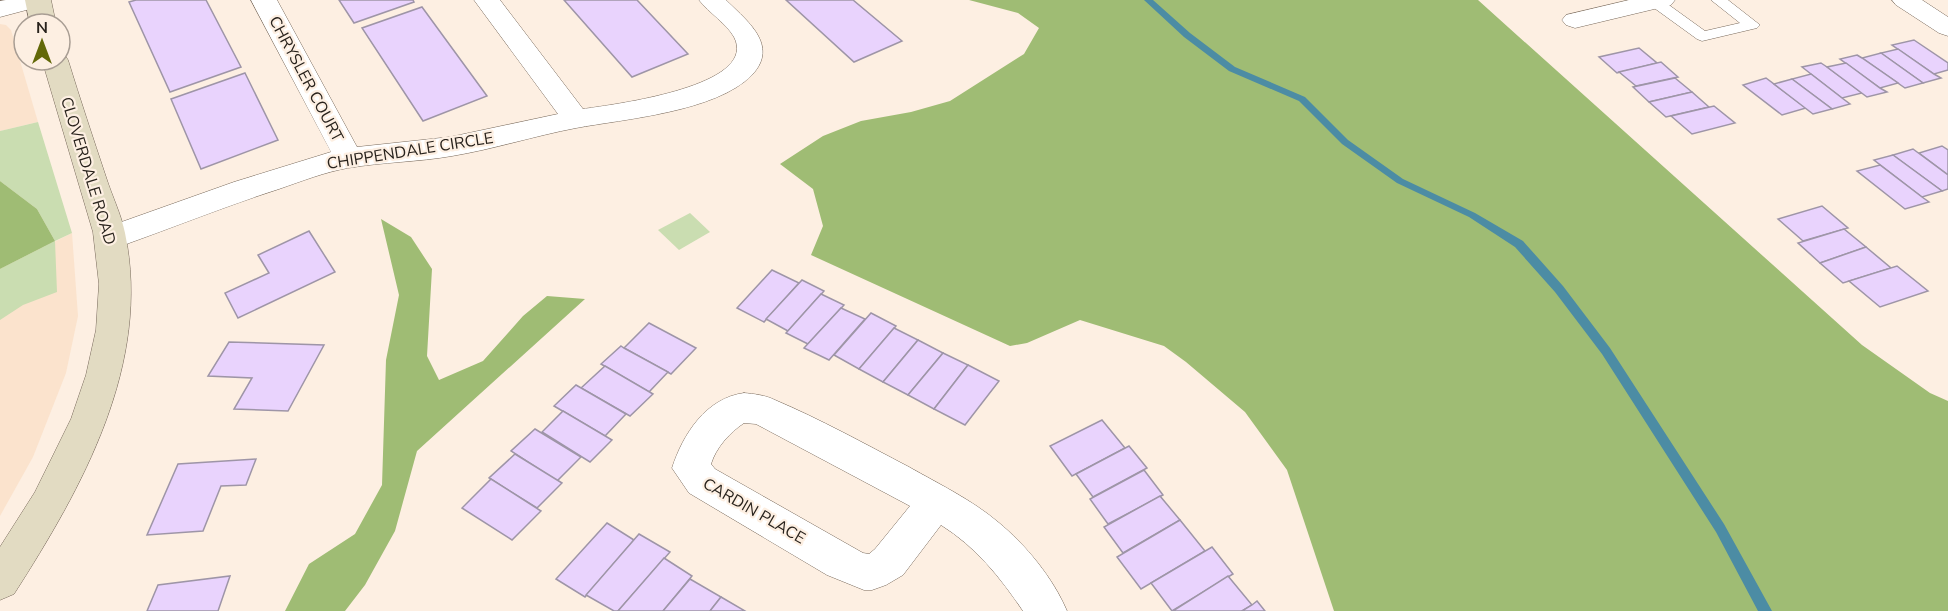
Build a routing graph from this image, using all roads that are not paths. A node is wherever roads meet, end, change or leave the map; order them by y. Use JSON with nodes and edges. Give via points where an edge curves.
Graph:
{"nodes":[{"id":1,"x":37,"y":0,"type":"edge"},
{"id":2,"x":264,"y":0,"type":"edge"},
{"id":3,"x":487,"y":0,"type":"edge"},
{"id":4,"x":712,"y":0,"type":"edge"},
{"id":5,"x":1718,"y":0,"type":"edge"},
{"id":6,"x":1905,"y":0,"type":"edge"},
{"id":7,"x":1658,"y":1,"type":"edge"},
{"id":8,"x":0,"y":9,"type":"edge"},
{"id":9,"x":1575,"y":20,"type":"dead end"},
{"id":10,"x":1948,"y":28,"type":"edge"},
{"id":11,"x":59,"y":72,"type":"edge"},
{"id":12,"x":576,"y":119,"type":"junction"},
{"id":13,"x":348,"y":158,"type":"junction"},
{"id":14,"x":110,"y":238,"type":"junction"},
{"id":15,"x":935,"y":502,"type":"junction"},
{"id":16,"x":0,"y":581,"type":"edge"},
{"id":17,"x":1047,"y":611,"type":"edge"}],
"edges":[{"from":1,"to":8,"type":"street"},
{"from":2,"to":13,"type":"street","name":"CHRYSLER COURT"},
{"from":3,"to":12,"type":"street"},
{"from":4,"to":12,"type":"street","name":"CHIPPENDALE CIRCLE","via":[[747,36],[749,53],[742,69],[720,84],[682,99],[636,111]]},
{"from":5,"to":7,"type":"lane","via":[[1752,25],[1702,36]]},
{"from":6,"to":10,"type":"street"},
{"from":7,"to":9,"type":"street"},
{"from":11,"to":14,"type":"street","name":"CLOVERDALE ROAD"},
{"from":12,"to":13,"type":"street","name":"CHIPPENDALE CIRCLE","via":[[450,147]]},
{"from":13,"to":14,"type":"street","name":"CHIPPENDALE CIRCLE","via":[[285,176]]},
{"from":14,"to":16,"type":"street","name":"CLOVERDALE ROAD","via":[[116,284],[112,338],[96,399],[63,476]]},
{"from":15,"to":15,"type":"street","name":"CARDIN PLACE","via":[[762,410],[738,409],[728,414],[697,449],[691,468],[702,481],[864,572],[882,568],[892,560]]},
{"from":15,"to":17,"type":"street","name":"CARDIN PLACE","via":[[996,545]]}]}
